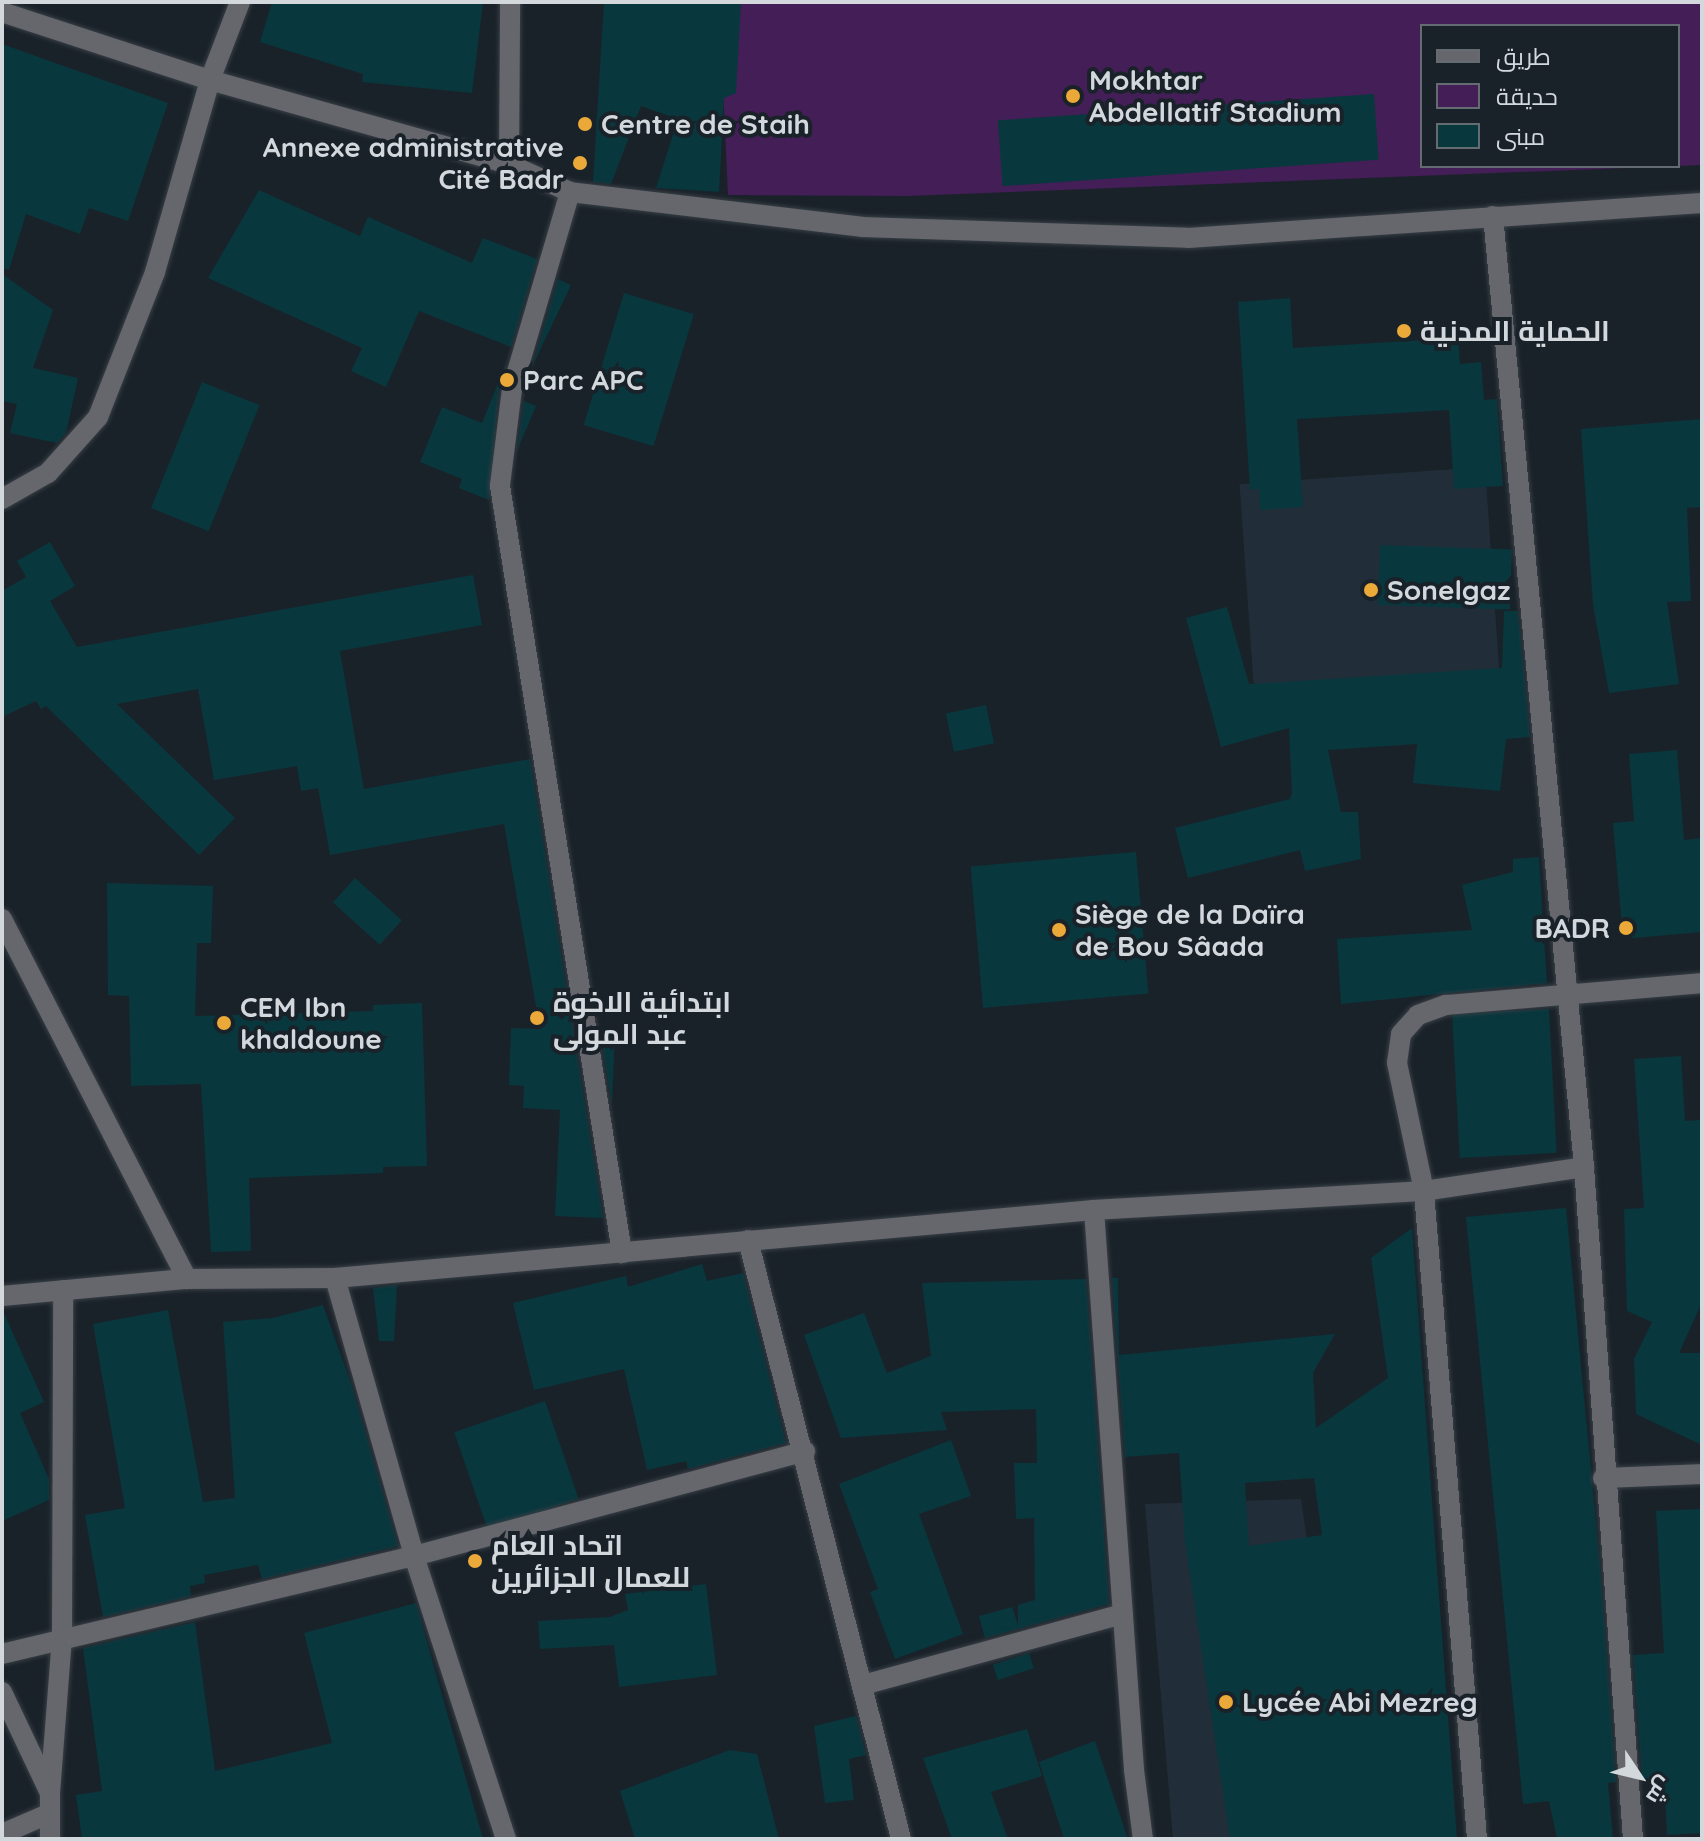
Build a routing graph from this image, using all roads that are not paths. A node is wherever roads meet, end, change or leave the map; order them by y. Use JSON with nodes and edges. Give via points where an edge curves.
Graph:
{"nodes":[{"id":1,"x":240,"y":2,"type":"edge"},
{"id":2,"x":510,"y":2,"type":"edge"},
{"id":3,"x":2,"y":12,"type":"edge"},
{"id":4,"x":210,"y":80,"type":"junction"},
{"id":5,"x":509,"y":164,"type":"junction"},
{"id":6,"x":570,"y":192,"type":"junction"},
{"id":7,"x":1702,"y":203,"type":"edge"},
{"id":8,"x":1493,"y":216,"type":"junction"},
{"id":9,"x":2,"y":499,"type":"edge"},
{"id":10,"x":2,"y":919,"type":"edge"},
{"id":11,"x":1702,"y":983,"type":"edge"},
{"id":12,"x":1565,"y":995,"type":"junction"},
{"id":13,"x":1584,"y":1167,"type":"junction"},
{"id":14,"x":1424,"y":1191,"type":"junction"},
{"id":15,"x":1094,"y":1210,"type":"junction"},
{"id":16,"x":748,"y":1240,"type":"junction"},
{"id":17,"x":622,"y":1253,"type":"junction"},
{"id":18,"x":335,"y":1278,"type":"junction"},
{"id":19,"x":187,"y":1279,"type":"junction"},
{"id":20,"x":63,"y":1290,"type":"junction"},
{"id":21,"x":2,"y":1296,"type":"edge"},
{"id":22,"x":805,"y":1451,"type":"junction"},
{"id":23,"x":1702,"y":1474,"type":"edge"},
{"id":24,"x":1603,"y":1478,"type":"junction"},
{"id":25,"x":414,"y":1556,"type":"junction"},
{"id":26,"x":1122,"y":1614,"type":"junction"},
{"id":27,"x":62,"y":1636,"type":"junction"},
{"id":28,"x":2,"y":1654,"type":"edge"},
{"id":29,"x":863,"y":1685,"type":"junction"},
{"id":30,"x":2,"y":1692,"type":"edge"},
{"id":31,"x":49,"y":1803,"type":"junction"},
{"id":32,"x":2,"y":1834,"type":"edge"},
{"id":33,"x":50,"y":1839,"type":"edge"},
{"id":34,"x":506,"y":1839,"type":"edge"},
{"id":35,"x":901,"y":1839,"type":"edge"},
{"id":36,"x":1143,"y":1839,"type":"edge"},
{"id":37,"x":1477,"y":1839,"type":"edge"},
{"id":38,"x":1633,"y":1839,"type":"edge"}],
"edges":[{"from":1,"to":4,"type":"street"},
{"from":2,"to":5,"type":"street"},
{"from":3,"to":4,"type":"street"},
{"from":4,"to":5,"type":"street"},
{"from":4,"to":9,"type":"street","via":[[155,272],[98,417],[48,473]]},
{"from":5,"to":6,"type":"street"},
{"from":6,"to":8,"type":"street","via":[[862,227],[1188,238]]},
{"from":6,"to":17,"type":"street","via":[[512,389],[500,486]]},
{"from":7,"to":8,"type":"street"},
{"from":8,"to":12,"type":"street"},
{"from":10,"to":19,"type":"street"},
{"from":11,"to":12,"type":"street"},
{"from":12,"to":13,"type":"street"},
{"from":12,"to":14,"type":"street","via":[[1446,1005],[1418,1015],[1404,1027],[1397,1063]]},
{"from":13,"to":14,"type":"street"},
{"from":13,"to":24,"type":"street"},
{"from":14,"to":15,"type":"street"},
{"from":14,"to":37,"type":"street"},
{"from":15,"to":16,"type":"street"},
{"from":15,"to":26,"type":"street"},
{"from":16,"to":17,"type":"street"},
{"from":16,"to":22,"type":"street"},
{"from":17,"to":18,"type":"street"},
{"from":18,"to":19,"type":"street"},
{"from":18,"to":25,"type":"street"},
{"from":19,"to":20,"type":"street"},
{"from":20,"to":21,"type":"street"},
{"from":20,"to":27,"type":"street"},
{"from":22,"to":25,"type":"street"},
{"from":22,"to":29,"type":"street"},
{"from":23,"to":24,"type":"street"},
{"from":24,"to":38,"type":"street"},
{"from":25,"to":27,"type":"street"},
{"from":25,"to":34,"type":"street"},
{"from":26,"to":29,"type":"street"},
{"from":26,"to":36,"type":"street"},
{"from":27,"to":28,"type":"street"},
{"from":27,"to":31,"type":"street"},
{"from":29,"to":35,"type":"street"},
{"from":30,"to":31,"type":"street"},
{"from":31,"to":32,"type":"street"},
{"from":31,"to":33,"type":"street"}]}
